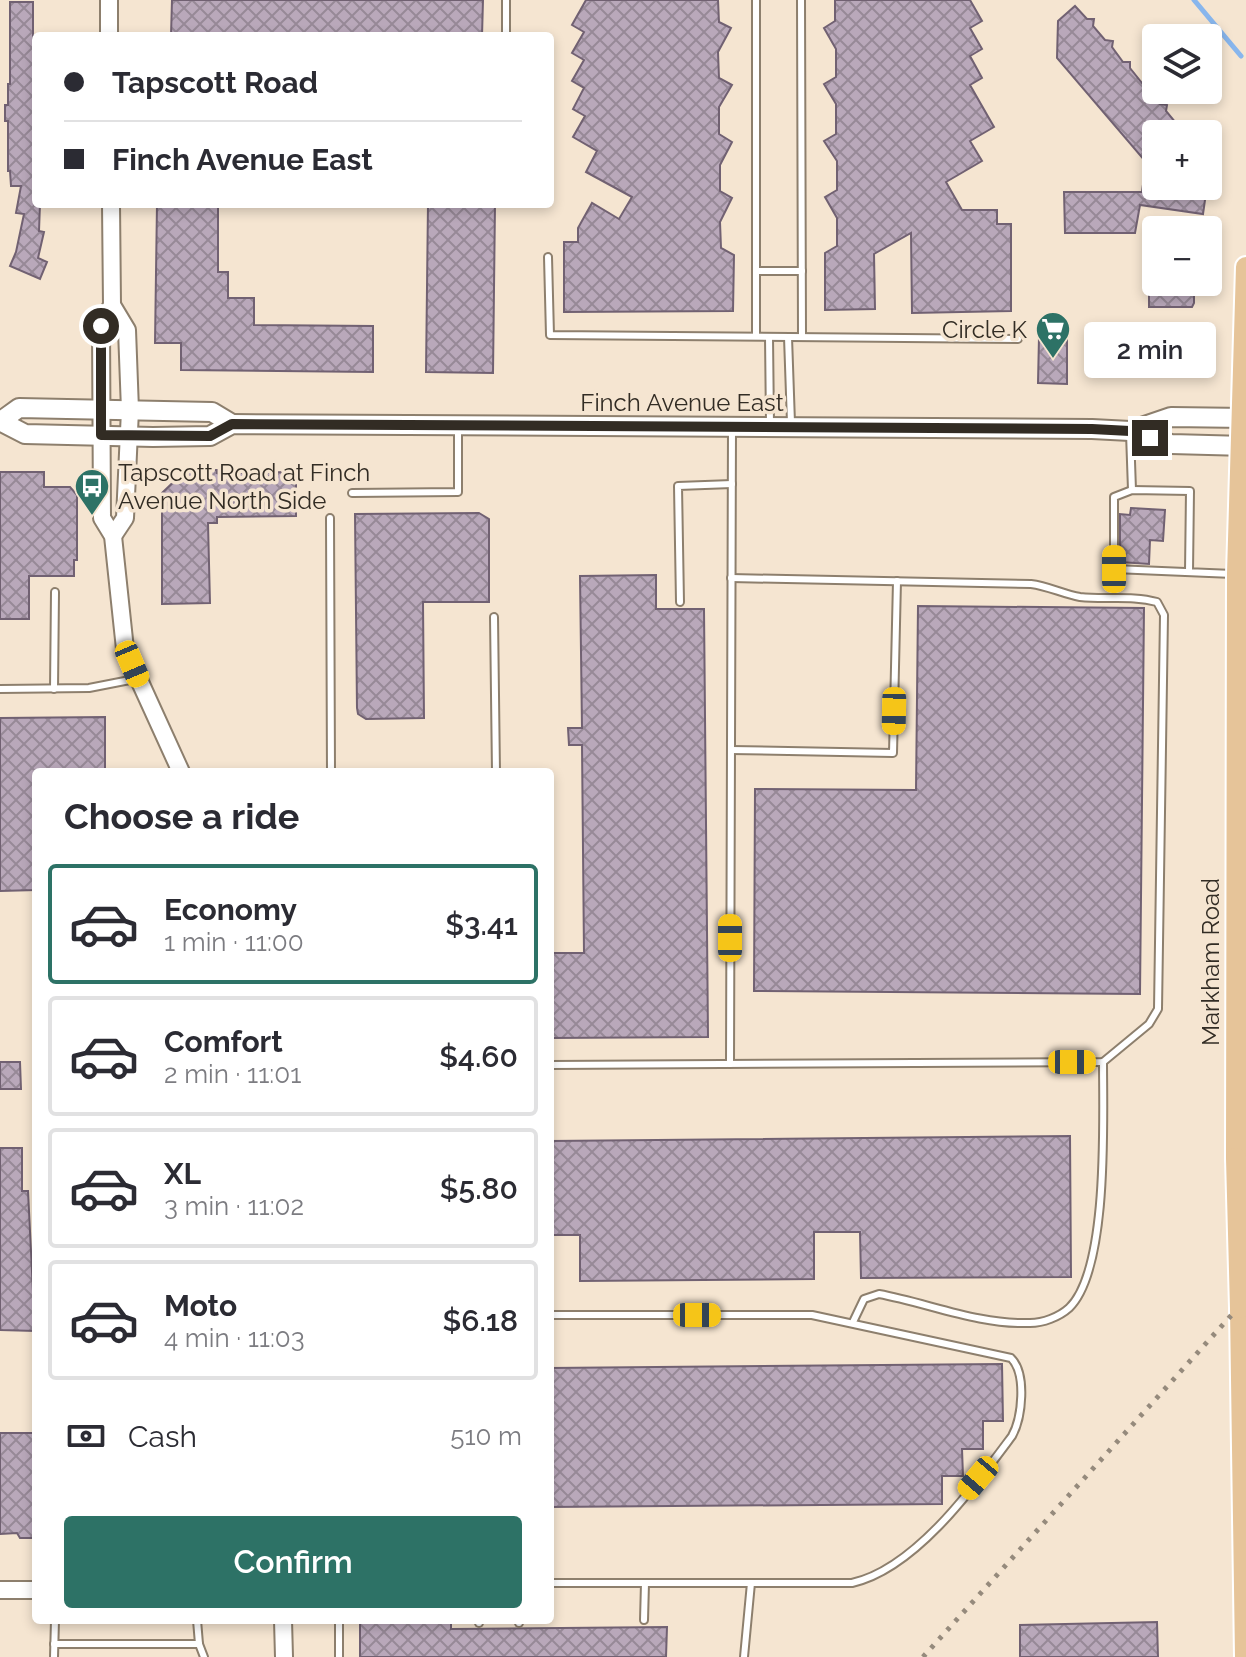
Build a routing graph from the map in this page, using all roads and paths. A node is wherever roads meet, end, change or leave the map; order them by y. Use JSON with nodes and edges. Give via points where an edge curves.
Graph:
{"nodes":[{"id":1,"x":109,"y":0,"type":"edge"},
{"id":2,"x":506,"y":0,"type":"edge"},
{"id":3,"x":756,"y":0,"type":"edge"},
{"id":4,"x":801,"y":0,"type":"edge"},
{"id":5,"x":109,"y":32,"type":"edge"},
{"id":6,"x":506,"y":32,"type":"edge"},
{"id":7,"x":111,"y":208,"type":"edge"},
{"id":8,"x":548,"y":257,"type":"dead end"},
{"id":9,"x":1246,"y":267,"type":"edge"},
{"id":10,"x":756,"y":271,"type":"junction"},
{"id":11,"x":802,"y":271,"type":"junction"},
{"id":12,"x":112,"y":305,"type":"junction"},
{"id":13,"x":756,"y":336,"type":"junction"},
{"id":14,"x":769,"y":337,"type":"junction"},
{"id":15,"x":788,"y":337,"type":"junction"},
{"id":16,"x":802,"y":337,"type":"junction"},
{"id":17,"x":1018,"y":339,"type":"dead end"},
{"id":18,"x":101,"y":409,"type":"junction"},
{"id":19,"x":130,"y":410,"type":"junction"},
{"id":20,"x":1244,"y":418,"type":"edge"},
{"id":21,"x":1,"y":421,"type":"edge"},
{"id":22,"x":232,"y":424,"type":"junction"},
{"id":23,"x":458,"y":425,"type":"junction"},
{"id":24,"x":732,"y":426,"type":"junction"},
{"id":25,"x":770,"y":426,"type":"junction"},
{"id":26,"x":791,"y":427,"type":"junction"},
{"id":27,"x":1130,"y":431,"type":"junction"},
{"id":28,"x":101,"y":435,"type":"junction"},
{"id":29,"x":129,"y":436,"type":"junction"},
{"id":30,"x":1243,"y":446,"type":"edge"},
{"id":31,"x":732,"y":484,"type":"junction"},
{"id":32,"x":1132,"y":490,"type":"junction"},
{"id":33,"x":352,"y":493,"type":"dead end"},
{"id":34,"x":330,"y":518,"type":"dead end"},
{"id":35,"x":113,"y":536,"type":"junction"},
{"id":36,"x":1189,"y":572,"type":"junction"},
{"id":37,"x":1237,"y":574,"type":"junction"},
{"id":38,"x":731,"y":578,"type":"junction"},
{"id":39,"x":897,"y":581,"type":"junction"},
{"id":40,"x":55,"y":592,"type":"dead end"},
{"id":41,"x":680,"y":602,"type":"dead end"},
{"id":42,"x":494,"y":617,"type":"dead end"},
{"id":43,"x":138,"y":679,"type":"junction"},
{"id":44,"x":0,"y":689,"type":"edge"},
{"id":45,"x":54,"y":689,"type":"junction"},
{"id":46,"x":731,"y":750,"type":"junction"},
{"id":47,"x":179,"y":768,"type":"edge"},
{"id":48,"x":331,"y":768,"type":"edge"},
{"id":49,"x":496,"y":768,"type":"edge"},
{"id":50,"x":1103,"y":1062,"type":"junction"},
{"id":51,"x":730,"y":1064,"type":"junction"},
{"id":52,"x":554,"y":1065,"type":"edge"},
{"id":53,"x":554,"y":1315,"type":"edge"},
{"id":54,"x":853,"y":1322,"type":"junction"},
{"id":55,"x":554,"y":1583,"type":"edge"},
{"id":56,"x":645,"y":1583,"type":"junction"},
{"id":57,"x":751,"y":1583,"type":"junction"},
{"id":58,"x":0,"y":1590,"type":"edge"},
{"id":59,"x":32,"y":1590,"type":"edge"},
{"id":60,"x":644,"y":1620,"type":"dead end"},
{"id":61,"x":55,"y":1624,"type":"edge"},
{"id":62,"x":197,"y":1624,"type":"edge"},
{"id":63,"x":283,"y":1624,"type":"edge"},
{"id":64,"x":339,"y":1624,"type":"edge"},
{"id":65,"x":54,"y":1644,"type":"junction"},
{"id":66,"x":199,"y":1644,"type":"junction"},
{"id":67,"x":54,"y":1657,"type":"edge"},
{"id":68,"x":204,"y":1657,"type":"edge"},
{"id":69,"x":284,"y":1657,"type":"edge"},
{"id":70,"x":339,"y":1657,"type":"edge"},
{"id":71,"x":744,"y":1657,"type":"edge"},
{"id":72,"x":1245,"y":1657,"type":"edge"}],
"edges":[{"from":1,"to":5,"type":"street"},
{"from":2,"to":6,"type":"lane"},
{"from":3,"to":10,"type":"lane"},
{"from":4,"to":11,"type":"lane"},
{"from":7,"to":12,"type":"street"},
{"from":8,"to":13,"type":"lane","via":[[550,335]]},
{"from":9,"to":20,"type":"main road","name":"Markham Road"},
{"from":10,"to":11,"type":"lane"},
{"from":10,"to":13,"type":"lane"},
{"from":11,"to":16,"type":"lane"},
{"from":12,"to":18,"type":"street","via":[[101,326]]},
{"from":12,"to":19,"type":"street","via":[[127,330]]},
{"from":13,"to":14,"type":"lane"},
{"from":14,"to":15,"type":"lane"},
{"from":14,"to":25,"type":"lane"},
{"from":15,"to":16,"type":"lane"},
{"from":15,"to":26,"type":"lane"},
{"from":16,"to":17,"type":"lane"},
{"from":18,"to":19,"type":"main road","name":"Finch Avenue East"},
{"from":18,"to":21,"type":"main road","name":"Finch Avenue East","via":[[19,408]]},
{"from":18,"to":28,"type":"street"},
{"from":19,"to":22,"type":"main road","name":"Finch Avenue East","via":[[212,412]]},
{"from":19,"to":29,"type":"street"},
{"from":20,"to":27,"type":"main road","name":"Finch Avenue East","via":[[1171,417]]},
{"from":20,"to":30,"type":"main road","name":"Markham Road"},
{"from":21,"to":28,"type":"main road","name":"Finch Avenue East","via":[[25,434]]},
{"from":22,"to":23,"type":"main road","name":"Finch Avenue East"},
{"from":22,"to":29,"type":"main road","name":"Finch Avenue East","via":[[210,436]]},
{"from":23,"to":24,"type":"main road","name":"Finch Avenue East"},
{"from":23,"to":33,"type":"lane","via":[[458,492]]},
{"from":24,"to":25,"type":"main road","name":"Finch Avenue East"},
{"from":24,"to":31,"type":"lane"},
{"from":25,"to":26,"type":"main road","name":"Finch Avenue East"},
{"from":26,"to":27,"type":"main road","name":"Finch Avenue East"},
{"from":27,"to":30,"type":"main road","name":"Finch Avenue East","via":[[1171,444]]},
{"from":27,"to":32,"type":"lane"},
{"from":28,"to":29,"type":"main road","name":"Finch Avenue East"},
{"from":28,"to":35,"type":"street","via":[[102,518]]},
{"from":29,"to":35,"type":"street","via":[[125,518]]},
{"from":30,"to":37,"type":"main road","name":"Markham Road"},
{"from":31,"to":38,"type":"lane"},
{"from":31,"to":41,"type":"lane","via":[[678,486]]},
{"from":32,"to":36,"type":"lane","via":[[1190,491]]},
{"from":32,"to":36,"type":"lane","via":[[1114,497],[1114,569]]},
{"from":34,"to":48,"type":"lane"},
{"from":35,"to":43,"type":"street","via":[[125,649]]},
{"from":36,"to":37,"type":"lane"},
{"from":37,"to":72,"type":"main road","name":"Markham Road","bridge":true,"via":[[1236,1158]]},
{"from":38,"to":39,"type":"lane"},
{"from":38,"to":46,"type":"lane"},
{"from":39,"to":46,"type":"lane","via":[[893,753]]},
{"from":39,"to":50,"type":"lane","via":[[1031,584],[1082,597],[1149,600],[1162,607],[1158,1009],[1149,1024]]},
{"from":40,"to":45,"type":"lane"},
{"from":42,"to":49,"type":"lane"},
{"from":43,"to":45,"type":"lane"},
{"from":43,"to":47,"type":"street"},
{"from":44,"to":45,"type":"lane"},
{"from":46,"to":51,"type":"lane"},
{"from":50,"to":51,"type":"lane"},
{"from":50,"to":54,"type":"lane","via":[[1098,1216],[1085,1281],[1069,1307],[1054,1318],[1010,1323],[879,1294],[864,1299]]},
{"from":51,"to":52,"type":"lane"},
{"from":53,"to":54,"type":"lane","via":[[772,1313]]},
{"from":54,"to":57,"type":"lane","via":[[1011,1358],[1020,1380],[1017,1427],[938,1526],[888,1569],[852,1583]]},
{"from":55,"to":56,"type":"lane"},
{"from":56,"to":57,"type":"lane"},
{"from":56,"to":60,"type":"lane"},
{"from":57,"to":71,"type":"lane"},
{"from":58,"to":59,"type":"street"},
{"from":61,"to":65,"type":"lane"},
{"from":62,"to":66,"type":"lane"},
{"from":63,"to":69,"type":"street"},
{"from":64,"to":70,"type":"lane"},
{"from":65,"to":66,"type":"lane"},
{"from":65,"to":67,"type":"lane"},
{"from":66,"to":68,"type":"lane"}]}
